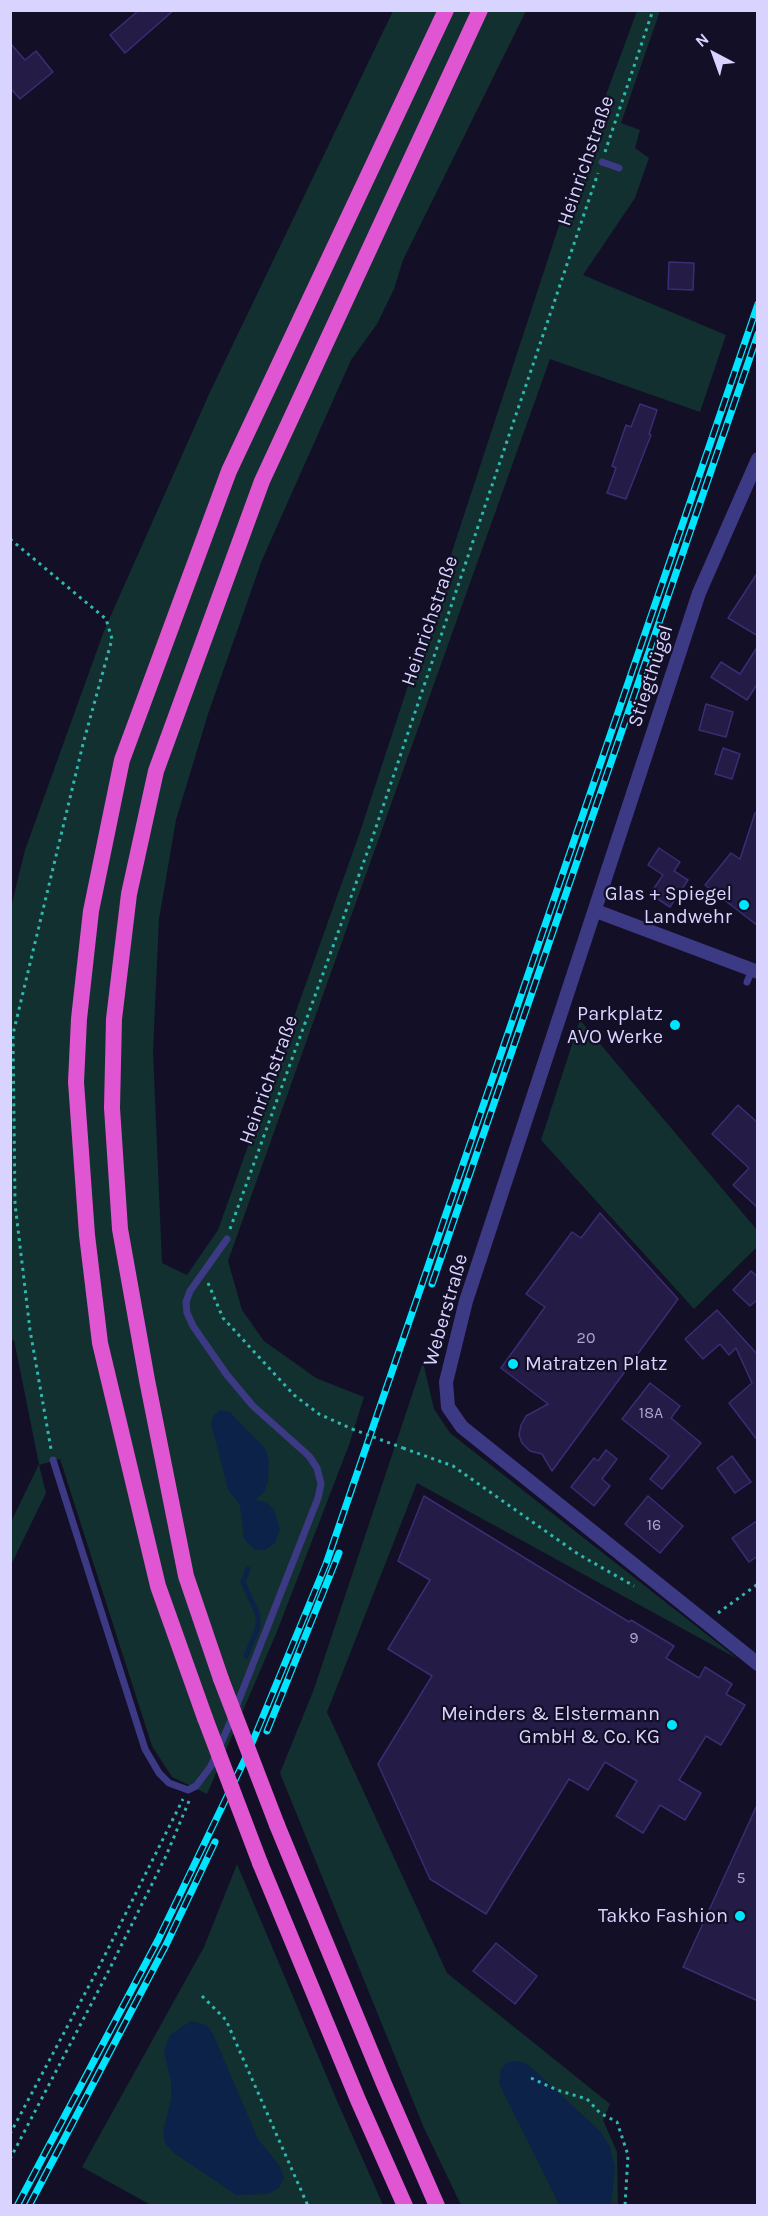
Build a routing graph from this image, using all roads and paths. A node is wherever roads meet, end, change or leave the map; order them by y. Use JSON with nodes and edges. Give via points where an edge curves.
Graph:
{"nodes":[{"id":1,"x":446,"y":10,"type":"edge"},
{"id":2,"x":480,"y":10,"type":"edge"},
{"id":3,"x":653,"y":10,"type":"edge"},
{"id":4,"x":602,"y":162,"type":"junction"},
{"id":5,"x":619,"y":168,"type":"dead end"},
{"id":6,"x":758,"y":459,"type":"edge"},
{"id":7,"x":10,"y":539,"type":"edge"},
{"id":8,"x":596,"y":911,"type":"junction"},
{"id":9,"x":752,"y":975,"type":"edge"},
{"id":10,"x":11,"y":1057,"type":"edge"},
{"id":11,"x":227,"y":1239,"type":"joint"},
{"id":12,"x":203,"y":1273,"type":"junction"},
{"id":13,"x":298,"y":1448,"type":"junction"},
{"id":14,"x":293,"y":1454,"type":"dead end"},
{"id":15,"x":53,"y":1460,"type":"joint"},
{"id":16,"x":758,"y":1584,"type":"edge"},
{"id":17,"x":640,"y":1589,"type":"dead end"},
{"id":18,"x":704,"y":1623,"type":"junction"},
{"id":19,"x":758,"y":1664,"type":"edge"},
{"id":20,"x":196,"y":1786,"type":"junction"},
{"id":21,"x":188,"y":1790,"type":"junction"},
{"id":22,"x":202,"y":1996,"type":"dead end"},
{"id":23,"x":531,"y":2078,"type":"dead end"},
{"id":24,"x":10,"y":2134,"type":"edge"},
{"id":25,"x":10,"y":2159,"type":"edge"},
{"id":26,"x":309,"y":2205,"type":"edge"},
{"id":27,"x":405,"y":2205,"type":"edge"},
{"id":28,"x":437,"y":2205,"type":"edge"},
{"id":29,"x":626,"y":2205,"type":"edge"}],
"edges":[{"from":1,"to":27,"type":"highway","bridge":true,"via":[[229,471],[122,760],[91,911],[76,1082],[87,1235],[100,1343],[158,1586],[260,1863]]},
{"from":2,"to":28,"type":"highway","bridge":true,"via":[[262,481],[156,771],[129,894],[114,1030],[112,1108],[120,1229],[186,1576],[277,1826]]},
{"from":3,"to":4,"type":"path","name":"Heinrichstraße"},
{"from":4,"to":5,"type":"lane"},
{"from":4,"to":11,"type":"path","name":"Heinrichstraße","via":[[375,831]]},
{"from":6,"to":8,"type":"street","name":"Stiegthügel","via":[[699,593]]},
{"from":7,"to":10,"type":"path","via":[[106,619],[112,639],[83,744],[13,1034]]},
{"from":8,"to":9,"type":"street"},
{"from":8,"to":18,"type":"street","name":"Weberstraße","via":[[466,1301],[446,1382],[448,1407],[462,1427]]},
{"from":10,"to":15,"type":"path","via":[[15,1204],[30,1330]]},
{"from":11,"to":12,"type":"lane"},
{"from":12,"to":13,"type":"lane","via":[[186,1302],[193,1326],[253,1406]]},
{"from":12,"to":17,"type":"path","bridge":true,"via":[[222,1318],[275,1376],[319,1414],[453,1466],[578,1554]]},
{"from":13,"to":14,"type":"lane"},
{"from":13,"to":20,"type":"lane","via":[[317,1468],[321,1484],[211,1766]]},
{"from":15,"to":21,"type":"lane","via":[[145,1749],[169,1783]]},
{"from":16,"to":18,"type":"path"},
{"from":18,"to":19,"type":"street","name":"Weberstraße"},
{"from":20,"to":21,"type":"lane"},
{"from":20,"to":25,"type":"path","via":[[161,1866]]},
{"from":21,"to":24,"type":"path"},
{"from":22,"to":26,"type":"path","via":[[226,2020]]},
{"from":23,"to":29,"type":"path","via":[[587,2099],[600,2113],[617,2122],[628,2155]]}]}
